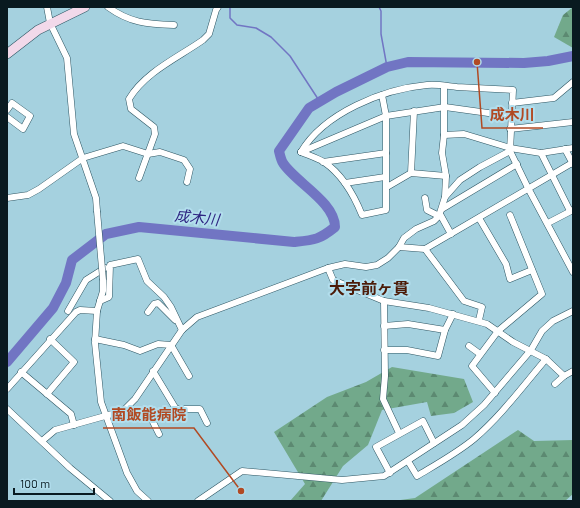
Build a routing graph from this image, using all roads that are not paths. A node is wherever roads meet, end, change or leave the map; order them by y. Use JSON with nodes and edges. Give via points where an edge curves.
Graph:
{"nodes":[{"id":1,"x":47,"y":7,"type":"edge"},
{"id":2,"x":84,"y":7,"type":"edge"},
{"id":3,"x":108,"y":7,"type":"edge"},
{"id":4,"x":218,"y":7,"type":"edge"},
{"id":5,"x":50,"y":23,"type":"junction"},
{"id":6,"x":174,"y":25,"type":"dead end"},
{"id":7,"x":7,"y":54,"type":"edge"},
{"id":8,"x":573,"y":82,"type":"edge"},
{"id":9,"x":444,"y":86,"type":"junction"},
{"id":10,"x":382,"y":95,"type":"junction"},
{"id":11,"x":512,"y":102,"type":"junction"},
{"id":12,"x":445,"y":107,"type":"junction"},
{"id":13,"x":7,"y":110,"type":"edge"},
{"id":14,"x":414,"y":111,"type":"junction"},
{"id":15,"x":386,"y":116,"type":"junction"},
{"id":16,"x":510,"y":116,"type":"junction"},
{"id":17,"x":7,"y":117,"type":"edge"},
{"id":18,"x":573,"y":122,"type":"edge"},
{"id":19,"x":510,"y":129,"type":"junction"},
{"id":20,"x":444,"y":135,"type":"junction"},
{"id":21,"x":573,"y":148,"type":"edge"},
{"id":22,"x":565,"y":149,"type":"junction"},
{"id":23,"x":510,"y":150,"type":"junction"},
{"id":24,"x":301,"y":152,"type":"junction"},
{"id":25,"x":386,"y":153,"type":"junction"},
{"id":26,"x":541,"y":153,"type":"junction"},
{"id":27,"x":148,"y":154,"type":"junction"},
{"id":28,"x":83,"y":158,"type":"junction"},
{"id":29,"x":323,"y":162,"type":"junction"},
{"id":30,"x":573,"y":163,"type":"edge"},
{"id":31,"x":516,"y":164,"type":"junction"},
{"id":32,"x":411,"y":173,"type":"junction"},
{"id":33,"x":551,"y":174,"type":"junction"},
{"id":34,"x":446,"y":176,"type":"junction"},
{"id":35,"x":386,"y":177,"type":"junction"},
{"id":36,"x":139,"y":178,"type":"dead end"},
{"id":37,"x":187,"y":182,"type":"dead end"},
{"id":38,"x":345,"y":183,"type":"junction"},
{"id":39,"x":387,"y":188,"type":"junction"},
{"id":40,"x":528,"y":188,"type":"junction"},
{"id":41,"x":445,"y":197,"type":"junction"},
{"id":42,"x":7,"y":198,"type":"edge"},
{"id":43,"x":426,"y":198,"type":"dead end"},
{"id":44,"x":572,"y":211,"type":"edge"},
{"id":45,"x":440,"y":213,"type":"junction"},
{"id":46,"x":510,"y":215,"type":"dead end"},
{"id":47,"x":478,"y":218,"type":"junction"},
{"id":48,"x":548,"y":223,"type":"junction"},
{"id":49,"x":451,"y":234,"type":"junction"},
{"id":50,"x":399,"y":247,"type":"junction"},
{"id":51,"x":425,"y":249,"type":"junction"},
{"id":52,"x":110,"y":265,"type":"junction"},
{"id":53,"x":328,"y":268,"type":"junction"},
{"id":54,"x":532,"y":270,"type":"junction"},
{"id":55,"x":573,"y":272,"type":"edge"},
{"id":56,"x":100,"y":301,"type":"junction"},
{"id":57,"x":384,"y":301,"type":"junction"},
{"id":58,"x":68,"y":311,"type":"dead end"},
{"id":59,"x":97,"y":311,"type":"junction"},
{"id":60,"x":573,"y":311,"type":"edge"},
{"id":61,"x":148,"y":312,"type":"dead end"},
{"id":62,"x":453,"y":314,"type":"junction"},
{"id":63,"x":479,"y":320,"type":"junction"},
{"id":64,"x":384,"y":326,"type":"junction"},
{"id":65,"x":182,"y":330,"type":"junction"},
{"id":66,"x":445,"y":330,"type":"junction"},
{"id":67,"x":498,"y":331,"type":"junction"},
{"id":68,"x":50,"y":339,"type":"junction"},
{"id":69,"x":95,"y":339,"type":"junction"},
{"id":70,"x":171,"y":345,"type":"junction"},
{"id":71,"x":469,"y":346,"type":"dead end"},
{"id":72,"x":384,"y":350,"type":"junction"},
{"id":73,"x":531,"y":350,"type":"junction"},
{"id":74,"x":480,"y":354,"type":"junction"},
{"id":75,"x":546,"y":359,"type":"junction"},
{"id":76,"x":153,"y":371,"type":"junction"},
{"id":77,"x":573,"y":371,"type":"edge"},
{"id":78,"x":21,"y":372,"type":"junction"},
{"id":79,"x":189,"y":376,"type":"dead end"},
{"id":80,"x":564,"y":376,"type":"junction"},
{"id":81,"x":555,"y":384,"type":"dead end"},
{"id":82,"x":7,"y":389,"type":"edge"},
{"id":83,"x":495,"y":392,"type":"junction"},
{"id":84,"x":47,"y":394,"type":"junction"},
{"id":85,"x":7,"y":409,"type":"edge"},
{"id":86,"x":124,"y":411,"type":"junction"},
{"id":87,"x":106,"y":416,"type":"junction"},
{"id":88,"x":207,"y":423,"type":"dead end"},
{"id":89,"x":74,"y":425,"type":"junction"},
{"id":90,"x":399,"y":433,"type":"junction"},
{"id":91,"x":159,"y":434,"type":"dead end"},
{"id":92,"x":42,"y":441,"type":"junction"},
{"id":93,"x":434,"y":443,"type":"junction"},
{"id":94,"x":408,"y":461,"type":"junction"},
{"id":95,"x":390,"y":473,"type":"junction"},
{"id":96,"x":110,"y":501,"type":"edge"},
{"id":97,"x":148,"y":501,"type":"edge"},
{"id":98,"x":198,"y":501,"type":"edge"}],
"edges":[{"from":1,"to":5,"type":"street"},
{"from":2,"to":5,"type":"main road"},
{"from":3,"to":6,"type":"street","via":[[138,22]]},
{"from":4,"to":27,"type":"street","via":[[209,34],[204,40],[162,67],[134,91],[129,99],[131,108],[154,127],[155,134]]},
{"from":5,"to":7,"type":"main road"},
{"from":5,"to":28,"type":"street","via":[[67,58],[74,134]]},
{"from":8,"to":11,"type":"street","via":[[554,98]]},
{"from":9,"to":10,"type":"street","via":[[407,88]]},
{"from":9,"to":11,"type":"street","via":[[513,90]]},
{"from":9,"to":12,"type":"street"},
{"from":10,"to":15,"type":"street"},
{"from":10,"to":24,"type":"street","via":[[341,113],[306,143]]},
{"from":11,"to":16,"type":"street"},
{"from":12,"to":14,"type":"street"},
{"from":12,"to":16,"type":"street"},
{"from":12,"to":20,"type":"street"},
{"from":13,"to":17,"type":"street","via":[[12,103],[30,116],[23,129]]},
{"from":14,"to":15,"type":"street"},
{"from":14,"to":32,"type":"street"},
{"from":15,"to":24,"type":"street"},
{"from":15,"to":25,"type":"street"},
{"from":16,"to":19,"type":"street"},
{"from":18,"to":19,"type":"street"},
{"from":19,"to":23,"type":"street"},
{"from":20,"to":23,"type":"street","via":[[464,134]]},
{"from":20,"to":34,"type":"street","via":[[442,154]]},
{"from":21,"to":22,"type":"street"},
{"from":22,"to":26,"type":"street"},
{"from":22,"to":30,"type":"street"},
{"from":23,"to":26,"type":"street"},
{"from":23,"to":31,"type":"street"},
{"from":23,"to":41,"type":"street","via":[[460,180]]},
{"from":24,"to":29,"type":"street"},
{"from":25,"to":29,"type":"street"},
{"from":25,"to":35,"type":"street"},
{"from":26,"to":33,"type":"street"},
{"from":27,"to":28,"type":"street","via":[[123,146]]},
{"from":27,"to":36,"type":"street"},
{"from":27,"to":37,"type":"street","via":[[160,152],[184,160],[190,169]]},
{"from":28,"to":42,"type":"street","via":[[40,189],[28,195]]},
{"from":28,"to":56,"type":"street","bridge":true,"via":[[96,198],[103,280]]},
{"from":29,"to":38,"type":"street"},
{"from":30,"to":33,"type":"street"},
{"from":31,"to":40,"type":"street"},
{"from":31,"to":45,"type":"street"},
{"from":32,"to":34,"type":"street"},
{"from":32,"to":39,"type":"street"},
{"from":33,"to":40,"type":"street"},
{"from":33,"to":44,"type":"street"},
{"from":34,"to":41,"type":"street"},
{"from":35,"to":38,"type":"street"},
{"from":35,"to":39,"type":"street"},
{"from":38,"to":39,"type":"street","via":[[355,197],[362,215],[386,210]]},
{"from":40,"to":47,"type":"street"},
{"from":40,"to":48,"type":"street"},
{"from":41,"to":45,"type":"street"},
{"from":43,"to":45,"type":"street","via":[[427,210]]},
{"from":44,"to":48,"type":"street"},
{"from":45,"to":49,"type":"street"},
{"from":45,"to":50,"type":"street","via":[[434,221],[404,238]]},
{"from":46,"to":54,"type":"street"},
{"from":47,"to":49,"type":"street"},
{"from":47,"to":54,"type":"street","via":[[506,264],[510,279]]},
{"from":48,"to":55,"type":"street"},
{"from":49,"to":51,"type":"street"},
{"from":50,"to":51,"type":"street"},
{"from":50,"to":53,"type":"street","via":[[376,265],[366,267],[345,264]]},
{"from":51,"to":63,"type":"street","via":[[464,301],[482,307]]},
{"from":52,"to":56,"type":"street","via":[[108,297]]},
{"from":52,"to":58,"type":"street","via":[[86,280]]},
{"from":52,"to":65,"type":"street","via":[[138,259],[147,281],[164,297]]},
{"from":53,"to":57,"type":"street","via":[[333,280]]},
{"from":53,"to":65,"type":"street","via":[[200,315]]},
{"from":54,"to":67,"type":"street","via":[[542,294]]},
{"from":56,"to":59,"type":"street"},
{"from":57,"to":62,"type":"street"},
{"from":57,"to":64,"type":"street"},
{"from":59,"to":68,"type":"street","via":[[76,312]]},
{"from":59,"to":69,"type":"street"},
{"from":60,"to":73,"type":"street","via":[[542,330]]},
{"from":61,"to":65,"type":"street","via":[[158,303]]},
{"from":62,"to":63,"type":"street"},
{"from":62,"to":66,"type":"street"},
{"from":63,"to":67,"type":"street"},
{"from":64,"to":66,"type":"street","via":[[408,324]]},
{"from":64,"to":72,"type":"street"},
{"from":65,"to":70,"type":"street"},
{"from":66,"to":72,"type":"street","via":[[438,356],[407,350]]},
{"from":67,"to":73,"type":"street","via":[[513,342]]},
{"from":67,"to":74,"type":"street"},
{"from":68,"to":78,"type":"street"},
{"from":68,"to":84,"type":"street","via":[[74,362]]},
{"from":69,"to":70,"type":"street","via":[[140,351],[158,344]]},
{"from":69,"to":87,"type":"street","via":[[101,402]]},
{"from":70,"to":76,"type":"street"},
{"from":70,"to":79,"type":"street"},
{"from":71,"to":74,"type":"street"},
{"from":72,"to":90,"type":"street","via":[[383,399]]},
{"from":73,"to":75,"type":"street"},
{"from":73,"to":83,"type":"street"},
{"from":74,"to":83,"type":"street","via":[[472,366]]},
{"from":75,"to":80,"type":"street"},
{"from":75,"to":94,"type":"street","via":[[500,414],[475,438],[418,476]]},
{"from":76,"to":86,"type":"street"},
{"from":76,"to":88,"type":"street","via":[[176,409],[200,409]]},
{"from":77,"to":80,"type":"street"},
{"from":78,"to":82,"type":"street"},
{"from":78,"to":84,"type":"street"},
{"from":80,"to":81,"type":"street"},
{"from":83,"to":93,"type":"street","via":[[462,425]]},
{"from":84,"to":89,"type":"street","via":[[71,414]]},
{"from":85,"to":92,"type":"street"},
{"from":86,"to":87,"type":"street"},
{"from":86,"to":91,"type":"street","via":[[151,418]]},
{"from":87,"to":89,"type":"street"},
{"from":87,"to":97,"type":"street","via":[[127,473],[137,491]]},
{"from":89,"to":92,"type":"street","via":[[56,430]]},
{"from":90,"to":93,"type":"street","via":[[424,421]]},
{"from":90,"to":95,"type":"street","via":[[376,447]]},
{"from":92,"to":96,"type":"street"},
{"from":93,"to":94,"type":"street"},
{"from":94,"to":95,"type":"street"},
{"from":95,"to":98,"type":"street","via":[[384,476],[342,480],[242,471]]}]}
